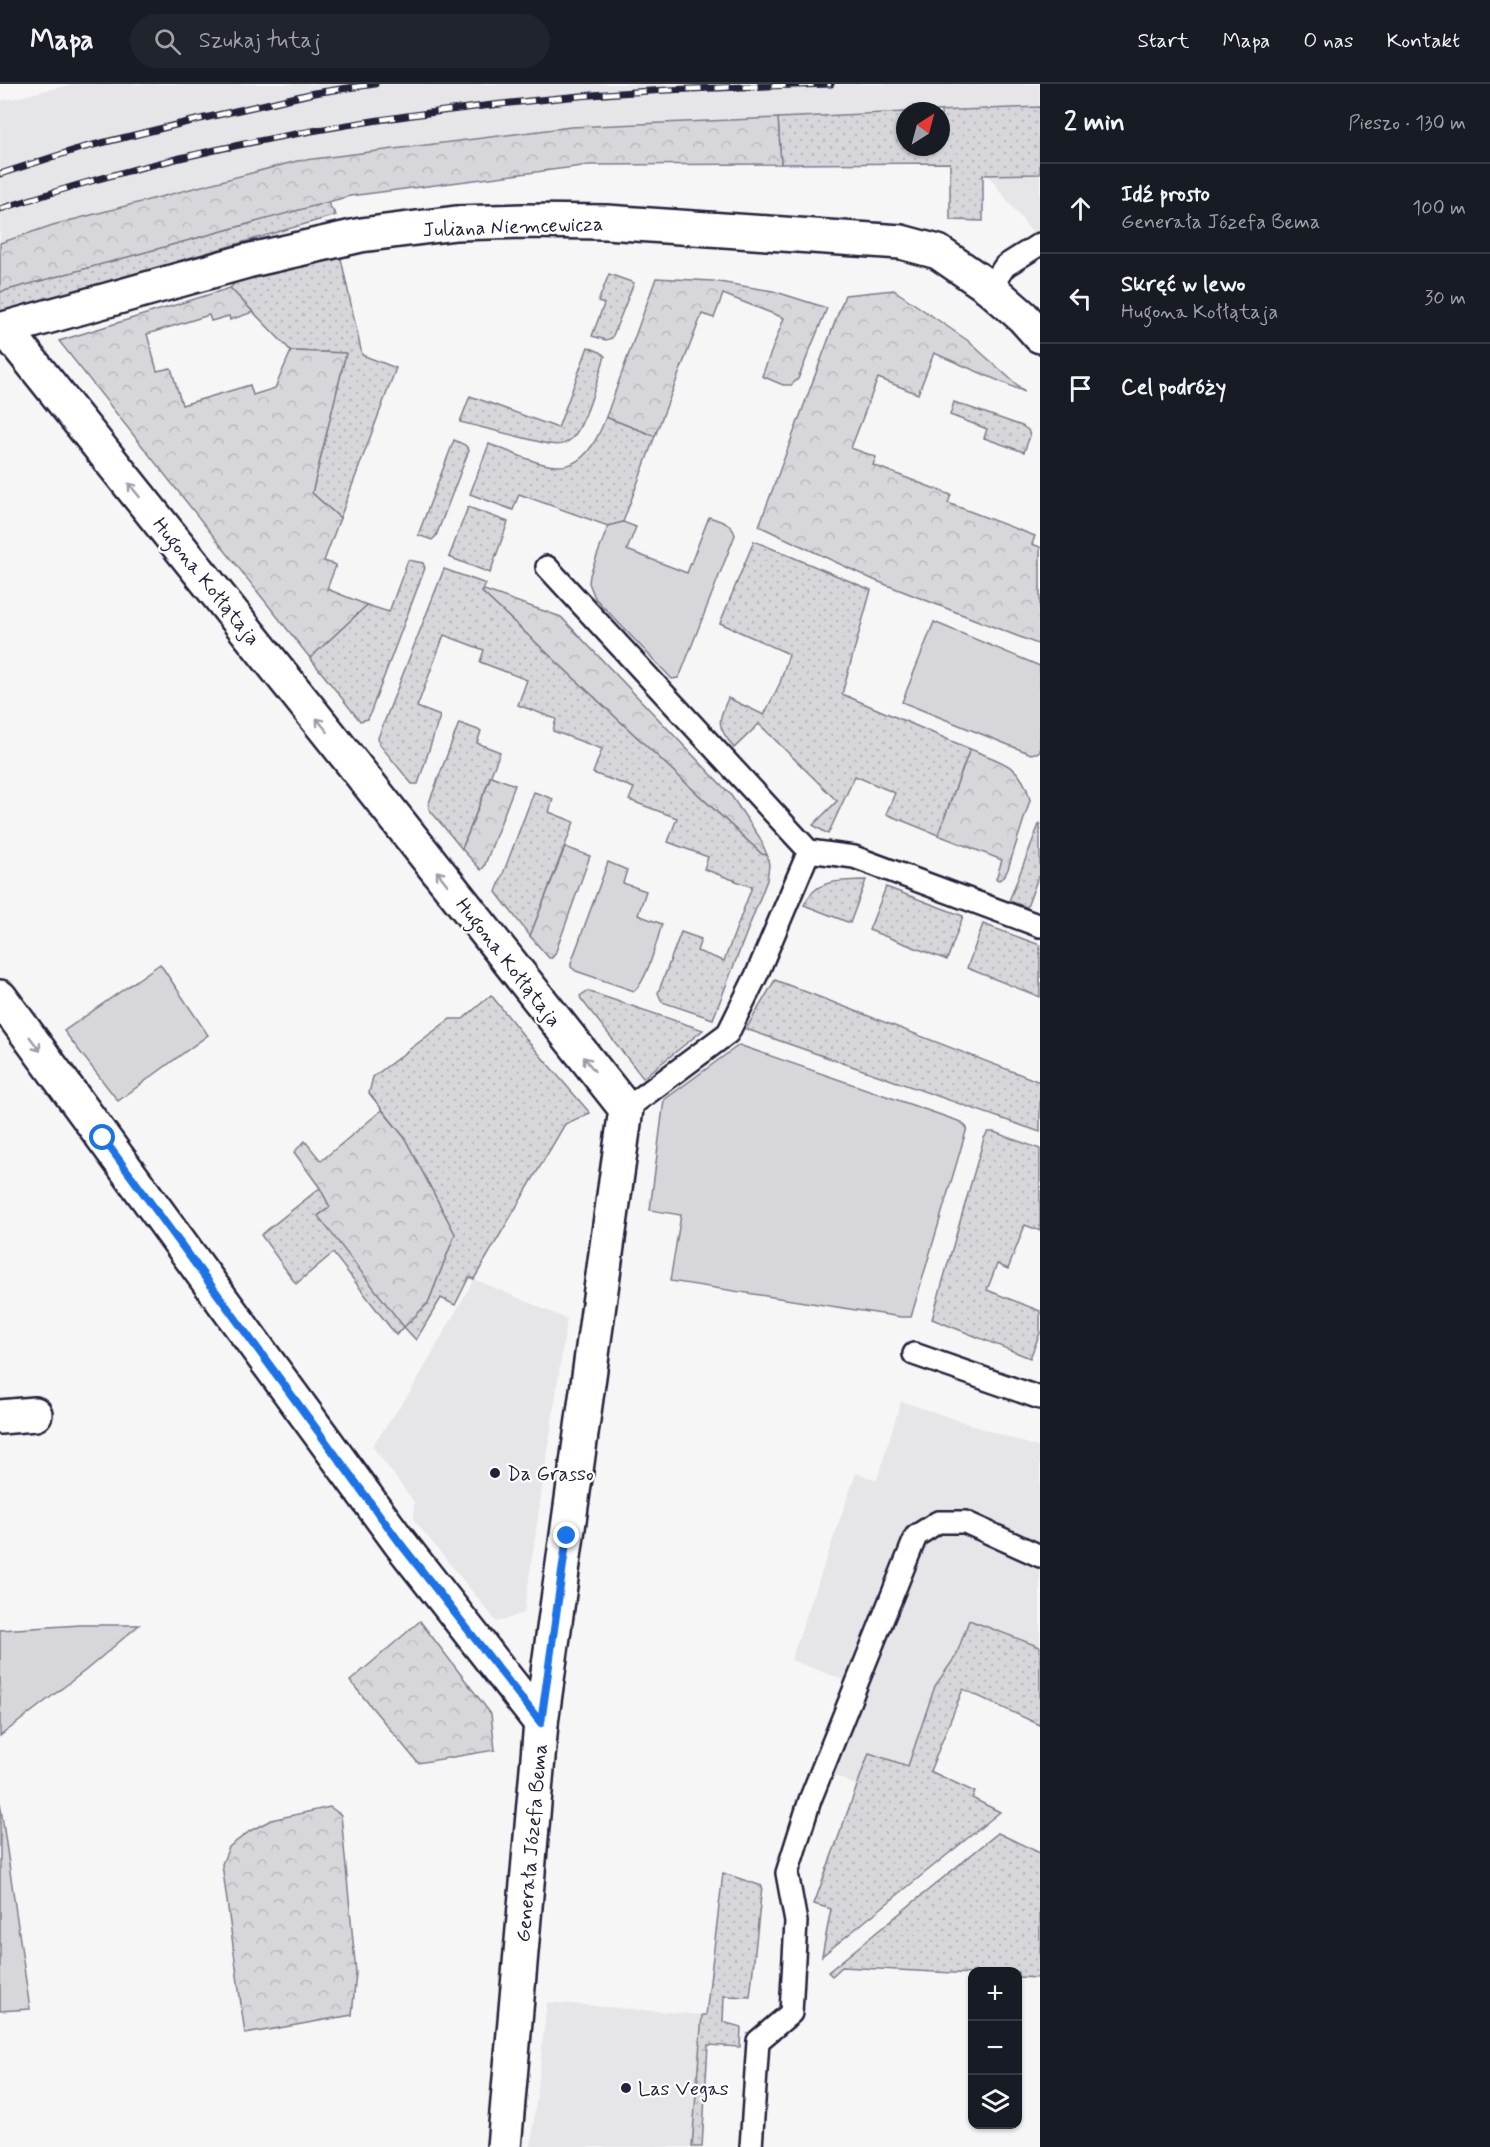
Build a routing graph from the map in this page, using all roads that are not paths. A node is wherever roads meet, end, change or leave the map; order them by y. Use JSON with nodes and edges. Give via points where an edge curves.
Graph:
{"nodes":[{"id":1,"x":1040,"y":244,"type":"edge"},
{"id":2,"x":990,"y":288,"type":"junction"},
{"id":3,"x":3,"y":330,"type":"edge"},
{"id":4,"x":1040,"y":336,"type":"edge"},
{"id":5,"x":547,"y":567,"type":"dead end"},
{"id":6,"x":809,"y":851,"type":"junction"},
{"id":7,"x":1040,"y":927,"type":"edge"},
{"id":8,"x":0,"y":997,"type":"edge"},
{"id":9,"x":626,"y":1109,"type":"junction"},
{"id":10,"x":914,"y":1354,"type":"dead end"},
{"id":11,"x":1040,"y":1398,"type":"edge"},
{"id":12,"x":35,"y":1414,"type":"dead end"},
{"id":13,"x":0,"y":1417,"type":"edge"},
{"id":14,"x":1040,"y":1556,"type":"edge"},
{"id":15,"x":541,"y":1723,"type":"junction"},
{"id":16,"x":504,"y":2147,"type":"edge"},
{"id":17,"x":751,"y":2147,"type":"edge"}],
"edges":[{"from":1,"to":2,"type":"lane","via":[[1005,266]]},
{"from":2,"to":3,"type":"street","name":"Juliana Niemcewicza","via":[[938,252],[901,242],[617,223],[456,223],[361,235],[247,261]]},
{"from":2,"to":4,"type":"street","name":"Juliana Niemcewicza"},
{"from":9,"to":3,"type":"street","name":"Hugona Kołłątaja","one_way":true},
{"from":5,"to":6,"type":"lane"},
{"from":6,"to":7,"type":"lane","via":[[854,857]]},
{"from":6,"to":9,"type":"lane","via":[[728,1033]]},
{"from":8,"to":15,"type":"street","name":"Generała Józefa Bema","one_way":true,"via":[[393,1534]]},
{"from":9,"to":15,"type":"street"},
{"from":10,"to":11,"type":"lane"},
{"from":12,"to":13,"type":"street"},
{"from":14,"to":17,"type":"lane","via":[[965,1522],[938,1522],[916,1536],[810,1800],[787,1873],[795,1922],[792,2013],[758,2041]]},
{"from":15,"to":16,"type":"street","name":"Generała Józefa Bema"}]}
